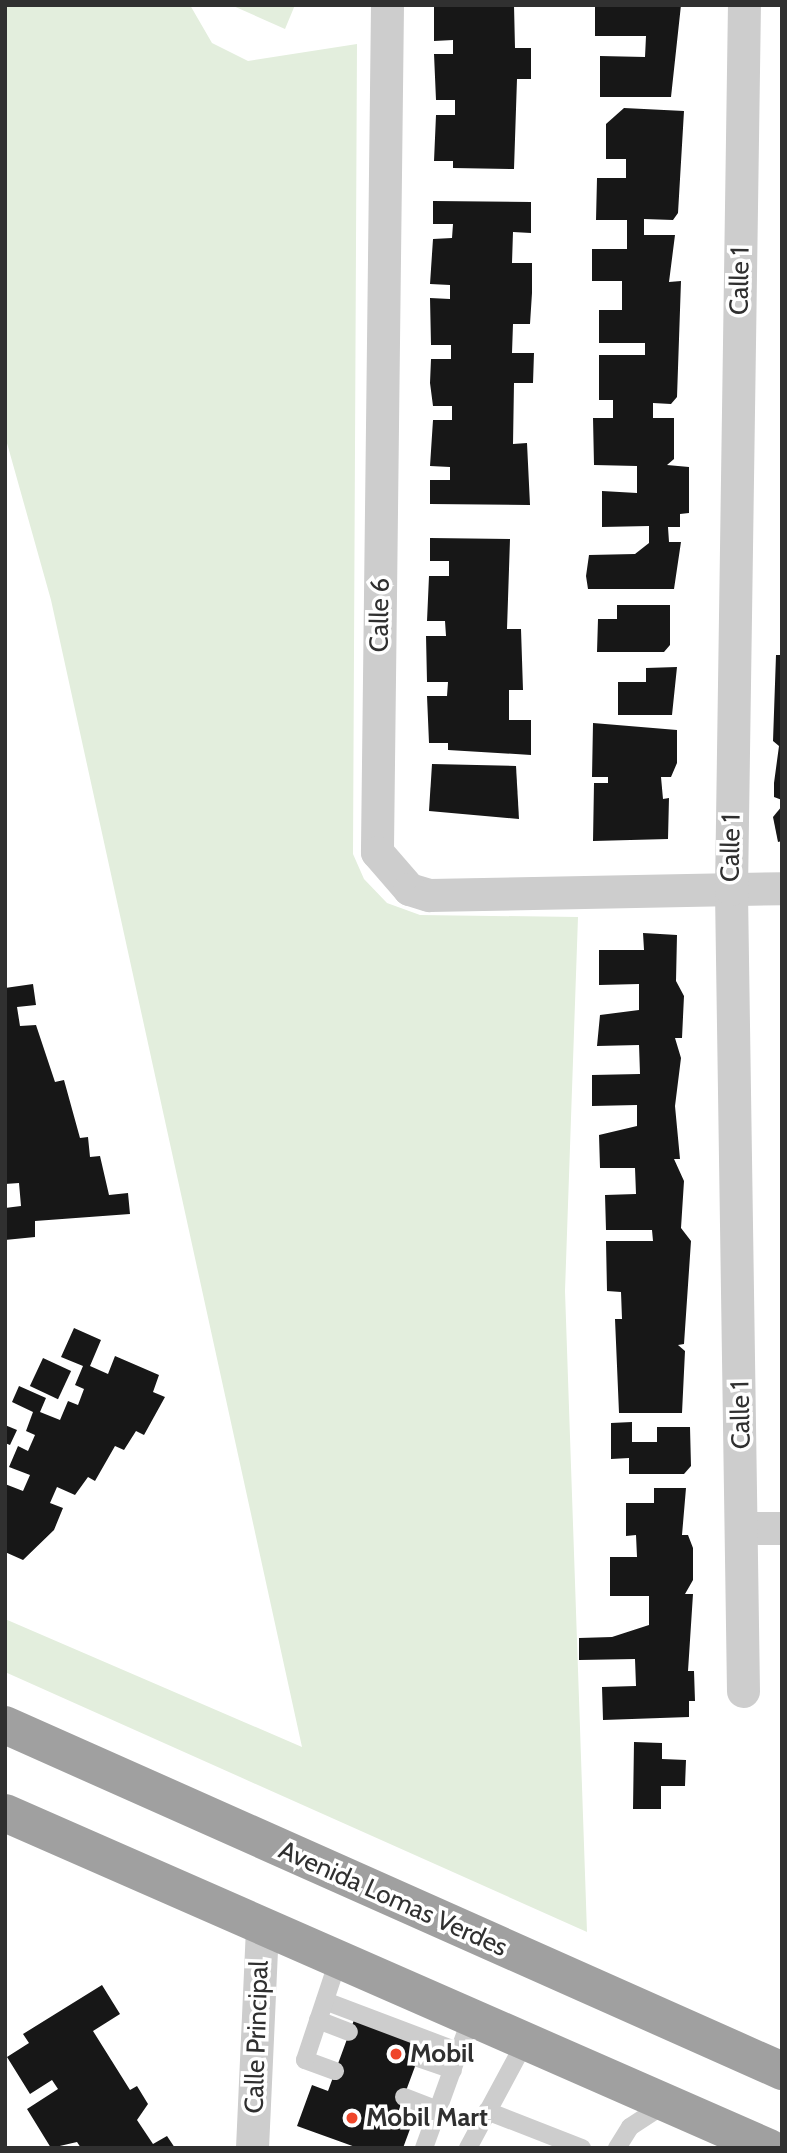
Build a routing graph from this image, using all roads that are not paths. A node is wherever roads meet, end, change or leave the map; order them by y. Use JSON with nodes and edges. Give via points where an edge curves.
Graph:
{"nodes":[{"id":1,"x":387,"y":5,"type":"edge"},
{"id":2,"x":744,"y":5,"type":"edge"},
{"id":3,"x":782,"y":888,"type":"edge"},
{"id":4,"x":731,"y":889,"type":"junction"},
{"id":5,"x":743,"y":1528,"type":"junction"},
{"id":6,"x":782,"y":1528,"type":"edge"},
{"id":7,"x":743,"y":1691,"type":"dead end"},
{"id":8,"x":5,"y":1725,"type":"edge"},
{"id":9,"x":5,"y":1813,"type":"edge"},
{"id":10,"x":262,"y":1927,"type":"junction"},
{"id":11,"x":338,"y":1961,"type":"junction"},
{"id":12,"x":325,"y":2001,"type":"junction"},
{"id":13,"x":318,"y":2020,"type":"junction"},
{"id":14,"x":349,"y":2032,"type":"dead end"},
{"id":15,"x":466,"y":2035,"type":"junction"},
{"id":16,"x":525,"y":2042,"type":"junction"},
{"id":17,"x":418,"y":2058,"type":"dead end"},
{"id":18,"x":453,"y":2070,"type":"junction"},
{"id":19,"x":335,"y":2071,"type":"dead end"},
{"id":20,"x":782,"y":2071,"type":"edge"},
{"id":21,"x":404,"y":2097,"type":"dead end"},
{"id":22,"x":667,"y":2103,"type":"junction"},
{"id":23,"x":438,"y":2110,"type":"junction"},
{"id":24,"x":487,"y":2111,"type":"junction"},
{"id":25,"x":252,"y":2148,"type":"edge"},
{"id":26,"x":424,"y":2148,"type":"edge"},
{"id":27,"x":468,"y":2148,"type":"edge"},
{"id":28,"x":582,"y":2148,"type":"edge"},
{"id":29,"x":617,"y":2148,"type":"edge"},
{"id":30,"x":769,"y":2148,"type":"edge"}],
"edges":[{"from":1,"to":4,"type":"street","name":"Calle 6","via":[[377,852],[408,889],[429,895]]},
{"from":2,"to":4,"type":"street","name":"Calle 1"},
{"from":3,"to":4,"type":"street","name":"Calle 6"},
{"from":4,"to":5,"type":"street","name":"Calle 1"},
{"from":5,"to":6,"type":"street"},
{"from":5,"to":7,"type":"street","name":"Calle 1"},
{"from":8,"to":20,"type":"highway","name":"Avenida Lomas Verdes"},
{"from":9,"to":10,"type":"highway"},
{"from":10,"to":11,"type":"highway"},
{"from":10,"to":25,"type":"street","name":"Calle Principal"},
{"from":11,"to":12,"type":"lane"},
{"from":11,"to":15,"type":"highway"},
{"from":12,"to":13,"type":"lane"},
{"from":12,"to":15,"type":"lane"},
{"from":13,"to":14,"type":"lane"},
{"from":13,"to":19,"type":"lane","via":[[305,2060]]},
{"from":15,"to":16,"type":"highway"},
{"from":15,"to":18,"type":"lane"},
{"from":16,"to":22,"type":"highway"},
{"from":16,"to":24,"type":"lane"},
{"from":17,"to":18,"type":"lane"},
{"from":18,"to":23,"type":"lane"},
{"from":21,"to":23,"type":"lane"},
{"from":22,"to":29,"type":"lane","via":[[630,2127]]},
{"from":22,"to":30,"type":"highway"},
{"from":23,"to":26,"type":"lane"},
{"from":24,"to":27,"type":"lane"},
{"from":24,"to":28,"type":"lane"}]}
